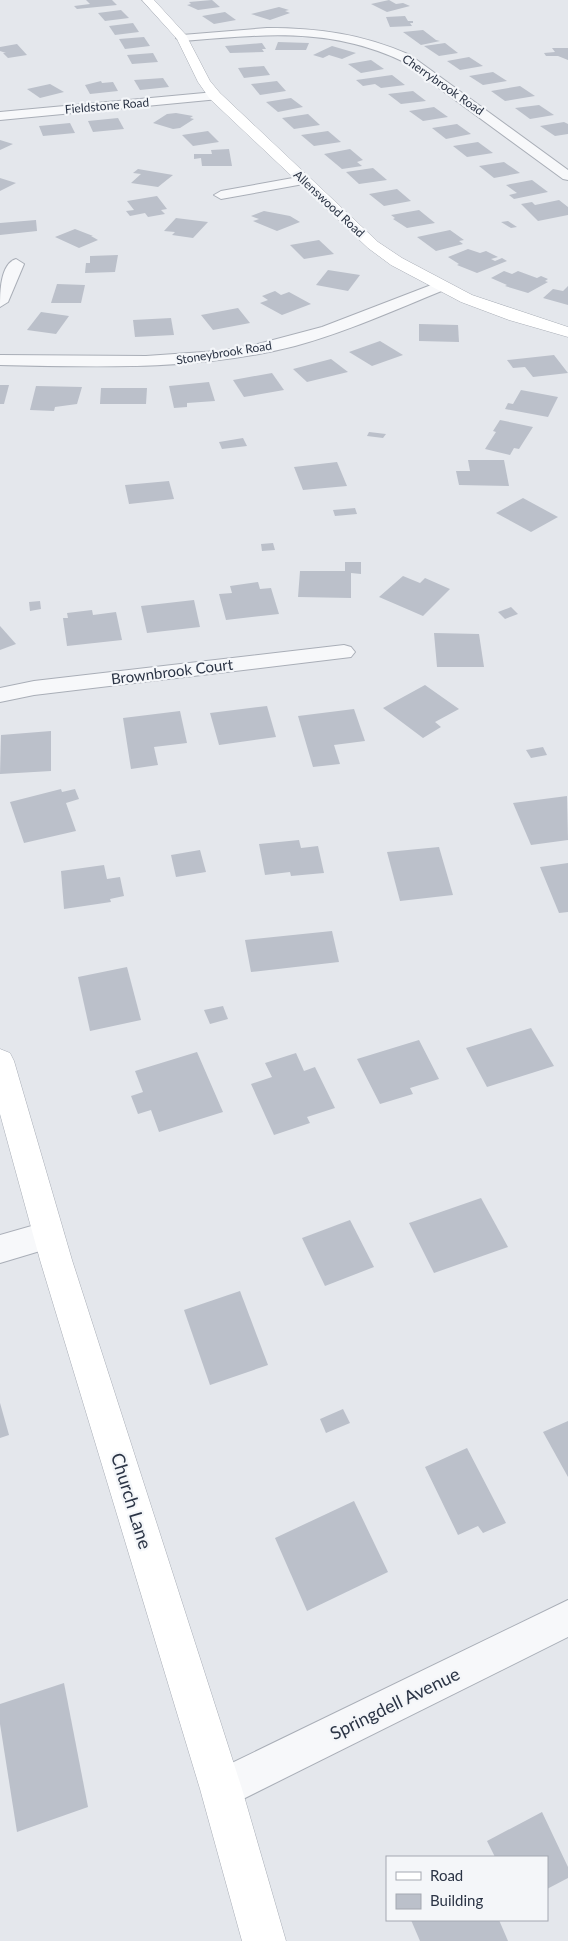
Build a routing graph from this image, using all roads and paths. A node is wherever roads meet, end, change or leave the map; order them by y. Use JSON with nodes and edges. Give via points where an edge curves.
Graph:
{"nodes":[{"id":1,"x":148,"y":0,"type":"edge"},
{"id":2,"x":332,"y":22,"type":"dead end"},
{"id":3,"x":320,"y":33,"type":"junction"},
{"id":4,"x":182,"y":38,"type":"junction"},
{"id":5,"x":215,"y":96,"type":"junction"},
{"id":6,"x":0,"y":116,"type":"edge"},
{"id":7,"x":568,"y":176,"type":"edge"},
{"id":8,"x":304,"y":180,"type":"junction"},
{"id":9,"x":221,"y":194,"type":"dead end"},
{"id":10,"x":16,"y":264,"type":"dead end"},
{"id":11,"x":439,"y":287,"type":"junction"},
{"id":12,"x":0,"y":302,"type":"edge"},
{"id":13,"x":568,"y":332,"type":"edge"},
{"id":14,"x":0,"y":360,"type":"edge"},
{"id":15,"x":344,"y":652,"type":"dead end"},
{"id":16,"x":0,"y":695,"type":"edge"},
{"id":17,"x":0,"y":1061,"type":"edge"},
{"id":18,"x":49,"y":1235,"type":"junction"},
{"id":19,"x":0,"y":1248,"type":"edge"},
{"id":20,"x":568,"y":1618,"type":"edge"},
{"id":21,"x":221,"y":1789,"type":"junction"},
{"id":22,"x":264,"y":1941,"type":"edge"}],
"edges":[{"from":1,"to":4,"type":"street","name":"Allenswood Road"},
{"from":2,"to":3,"type":"street"},
{"from":3,"to":4,"type":"street","name":"Cherrybrook Road","via":[[276,31]]},
{"from":3,"to":7,"type":"street","name":"Cherrybrook Road","via":[[369,42],[406,58]]},
{"from":4,"to":5,"type":"street","name":"Allenswood Road","via":[[204,82]]},
{"from":5,"to":6,"type":"street","name":"Fieldstone Road"},
{"from":5,"to":8,"type":"street","name":"Allenswood Road"},
{"from":8,"to":9,"type":"street"},
{"from":8,"to":11,"type":"street","name":"Allenswood Road","via":[[373,245]]},
{"from":10,"to":12,"type":"street"},
{"from":11,"to":13,"type":"street","name":"Allenswood Road","via":[[515,317]]},
{"from":11,"to":14,"type":"street","name":"Stoneybrook Road","via":[[326,330],[251,350],[160,362]]},
{"from":15,"to":16,"type":"street","name":"Brownbrook Court","via":[[34,688]]},
{"from":17,"to":18,"type":"street","name":"Church Lane"},
{"from":18,"to":19,"type":"street"},
{"from":18,"to":21,"type":"street","name":"Church Lane"},
{"from":20,"to":21,"type":"street","name":"Springdell Avenue"},
{"from":21,"to":22,"type":"street","name":"Church Lane"}]}
